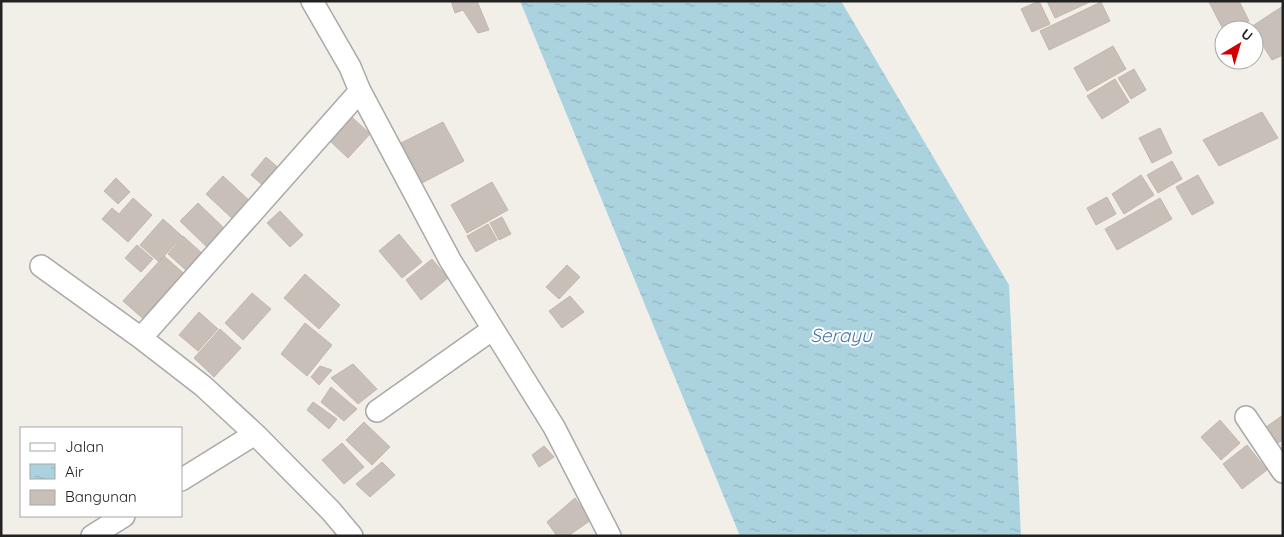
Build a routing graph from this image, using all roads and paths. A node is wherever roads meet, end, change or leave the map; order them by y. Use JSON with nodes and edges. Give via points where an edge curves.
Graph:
{"nodes":[{"id":1,"x":312,"y":1,"type":"edge"},
{"id":2,"x":360,"y":91,"type":"junction"},
{"id":3,"x":41,"y":266,"type":"dead end"},
{"id":4,"x":493,"y":329,"type":"junction"},
{"id":5,"x":141,"y":338,"type":"junction"},
{"id":6,"x":377,"y":411,"type":"dead end"},
{"id":7,"x":1246,"y":417,"type":"dead end"},
{"id":8,"x":255,"y":434,"type":"junction"},
{"id":9,"x":1283,"y":472,"type":"edge"},
{"id":10,"x":182,"y":479,"type":"edge"},
{"id":11,"x":122,"y":517,"type":"edge"},
{"id":12,"x":92,"y":536,"type":"edge"},
{"id":13,"x":352,"y":536,"type":"edge"},
{"id":14,"x":610,"y":536,"type":"edge"}],
"edges":[{"from":1,"to":2,"type":"street"},
{"from":2,"to":4,"type":"street","via":[[450,260]]},
{"from":2,"to":5,"type":"street"},
{"from":3,"to":5,"type":"street"},
{"from":4,"to":6,"type":"street"},
{"from":4,"to":14,"type":"street","via":[[554,427]]},
{"from":5,"to":8,"type":"street","via":[[203,386]]},
{"from":7,"to":9,"type":"street"},
{"from":8,"to":10,"type":"street"},
{"from":8,"to":13,"type":"street"},
{"from":11,"to":12,"type":"street"}]}
